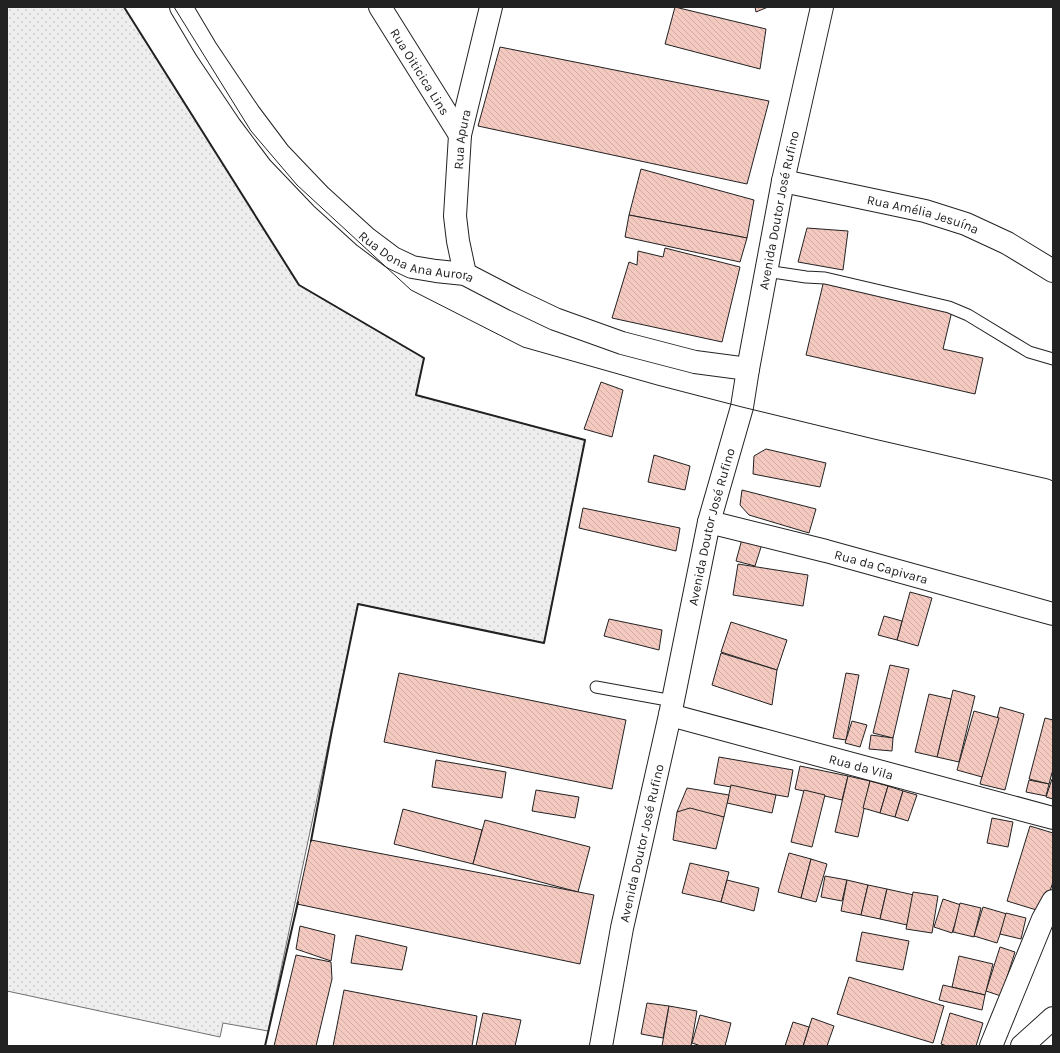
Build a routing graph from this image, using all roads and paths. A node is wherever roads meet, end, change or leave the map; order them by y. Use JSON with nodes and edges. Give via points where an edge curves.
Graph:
{"nodes":[{"id":1,"x":181,"y":7,"type":"edge"},
{"id":2,"x":380,"y":7,"type":"edge"},
{"id":3,"x":491,"y":7,"type":"edge"},
{"id":4,"x":822,"y":7,"type":"edge"},
{"id":5,"x":460,"y":135,"type":"junction"},
{"id":6,"x":783,"y":181,"type":"junction"},
{"id":7,"x":766,"y":270,"type":"junction"},
{"id":8,"x":1053,"y":271,"type":"edge"},
{"id":9,"x":465,"y":274,"type":"junction"},
{"id":10,"x":1053,"y":359,"type":"edge"},
{"id":11,"x":748,"y":369,"type":"junction"},
{"id":12,"x":709,"y":522,"type":"junction"},
{"id":13,"x":1053,"y":614,"type":"edge"},
{"id":14,"x":596,"y":686,"type":"dead end"},
{"id":15,"x":672,"y":708,"type":"junction"},
{"id":16,"x":1053,"y":818,"type":"edge"},
{"id":17,"x":1053,"y":901,"type":"edge"},
{"id":18,"x":1053,"y":1018,"type":"edge"},
{"id":19,"x":602,"y":1046,"type":"edge"},
{"id":20,"x":991,"y":1046,"type":"edge"},
{"id":21,"x":1022,"y":1046,"type":"edge"}],
"edges":[{"from":1,"to":9,"type":"street","name":"Rua Dona Ana Aurora","via":[[206,49],[279,153],[322,197],[365,237],[393,258],[412,267]]},
{"from":2,"to":5,"type":"street","name":"Rua Oiticica Lins"},
{"from":3,"to":5,"type":"street","name":"Rua Apura"},
{"from":4,"to":6,"type":"street","name":"Avenida Doutor José Rufino"},
{"from":5,"to":9,"type":"street","name":"Rua Apura","via":[[455,216]]},
{"from":6,"to":7,"type":"street","name":"Avenida Doutor José Rufino"},
{"from":6,"to":8,"type":"street","name":"Rua Amélia Jesuína","via":[[925,211],[966,224],[1007,243]]},
{"from":7,"to":10,"type":"lane","via":[[825,278],[949,308],[968,315],[1029,352]]},
{"from":7,"to":11,"type":"street","name":"Avenida Doutor José Rufino"},
{"from":9,"to":11,"type":"street","name":"Rua Dona Ana Aurora","via":[[555,320],[622,343],[695,362]]},
{"from":11,"to":12,"type":"street","name":"Avenida Doutor José Rufino","via":[[742,407]]},
{"from":12,"to":13,"type":"street","name":"Rua da Capivara","via":[[826,551]]},
{"from":12,"to":15,"type":"street","name":"Avenida Doutor José Rufino"},
{"from":14,"to":15,"type":"lane"},
{"from":15,"to":16,"type":"street","name":"Rua da Vila"},
{"from":15,"to":19,"type":"street","name":"Avenida Doutor José Rufino","via":[[622,928]]},
{"from":17,"to":20,"type":"street","via":[[1043,919]]},
{"from":18,"to":21,"type":"street"}]}
